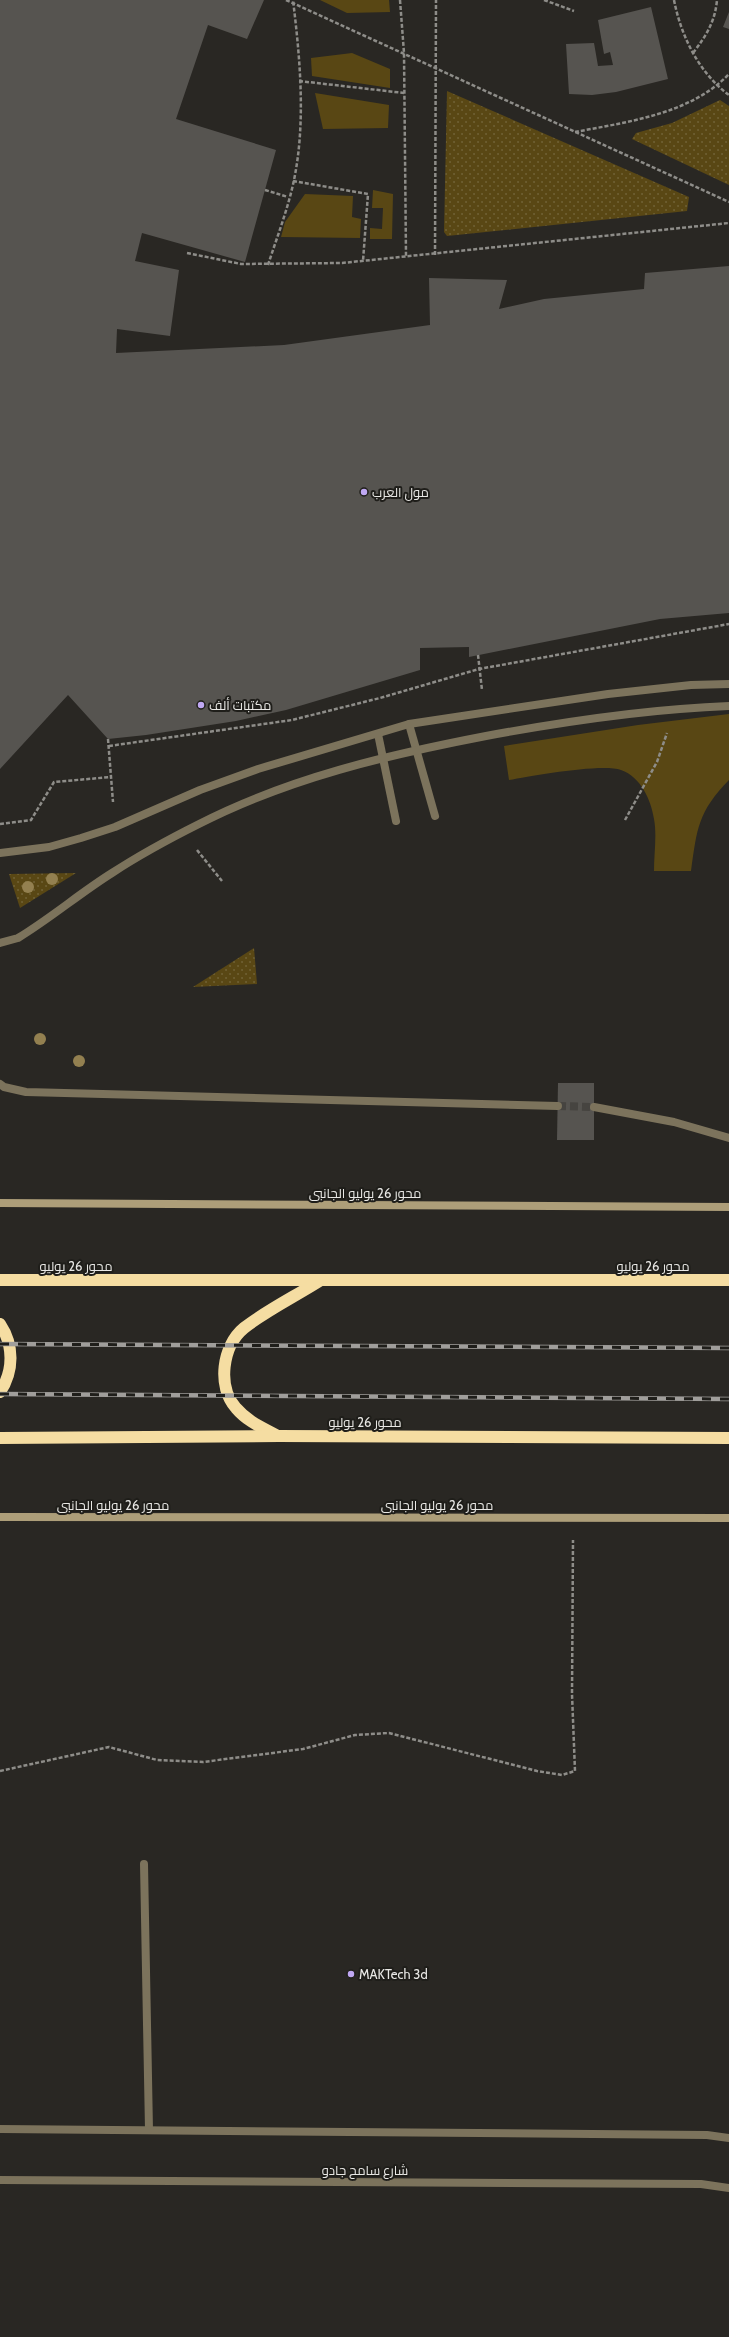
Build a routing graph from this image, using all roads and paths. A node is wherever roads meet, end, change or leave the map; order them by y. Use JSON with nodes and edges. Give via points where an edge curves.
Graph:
{"nodes":[{"id":1,"x":286,"y":0,"type":"edge"},
{"id":2,"x":400,"y":0,"type":"edge"},
{"id":3,"x":436,"y":0,"type":"edge"},
{"id":4,"x":544,"y":0,"type":"edge"},
{"id":5,"x":674,"y":0,"type":"edge"},
{"id":6,"x":717,"y":0,"type":"edge"},
{"id":7,"x":293,"y":1,"type":"edge"},
{"id":8,"x":574,"y":11,"type":"dead end"},
{"id":9,"x":404,"y":53,"type":"junction"},
{"id":10,"x":693,"y":53,"type":"junction"},
{"id":11,"x":436,"y":68,"type":"junction"},
{"id":12,"x":729,"y":74,"type":"edge"},
{"id":13,"x":299,"y":81,"type":"junction"},
{"id":14,"x":718,"y":86,"type":"junction"},
{"id":15,"x":404,"y":93,"type":"junction"},
{"id":16,"x":729,"y":96,"type":"edge"},
{"id":17,"x":575,"y":132,"type":"junction"},
{"id":18,"x":293,"y":182,"type":"junction"},
{"id":19,"x":265,"y":190,"type":"dead end"},
{"id":20,"x":288,"y":197,"type":"junction"},
{"id":21,"x":729,"y":202,"type":"edge"},
{"id":22,"x":729,"y":223,"type":"edge"},
{"id":23,"x":187,"y":253,"type":"dead end"},
{"id":24,"x":435,"y":255,"type":"junction"},
{"id":25,"x":406,"y":256,"type":"junction"},
{"id":26,"x":363,"y":261,"type":"junction"},
{"id":27,"x":268,"y":265,"type":"junction"},
{"id":28,"x":729,"y":624,"type":"edge"},
{"id":29,"x":478,"y":655,"type":"dead end"},
{"id":30,"x":479,"y":669,"type":"junction"},
{"id":31,"x":729,"y":684,"type":"edge"},
{"id":32,"x":729,"y":706,"type":"edge"},
{"id":33,"x":673,"y":710,"type":"junction"},
{"id":34,"x":484,"y":712,"type":"junction"},
{"id":35,"x":409,"y":724,"type":"junction"},
{"id":36,"x":378,"y":734,"type":"junction"},
{"id":37,"x":108,"y":739,"type":"dead end"},
{"id":38,"x":109,"y":746,"type":"junction"},
{"id":39,"x":416,"y":749,"type":"junction"},
{"id":40,"x":382,"y":757,"type":"junction"},
{"id":41,"x":111,"y":776,"type":"junction"},
{"id":42,"x":435,"y":816,"type":"dead end"},
{"id":43,"x":625,"y":820,"type":"dead end"},
{"id":44,"x":396,"y":821,"type":"dead end"},
{"id":45,"x":0,"y":824,"type":"edge"},
{"id":46,"x":115,"y":827,"type":"junction"},
{"id":47,"x":184,"y":834,"type":"junction"},
{"id":48,"x":0,"y":853,"type":"edge"},
{"id":49,"x":222,"y":881,"type":"dead end"},
{"id":50,"x":0,"y":943,"type":"edge"},
{"id":51,"x":0,"y":1084,"type":"edge"},
{"id":52,"x":558,"y":1106,"type":"tunnel mouth"},
{"id":53,"x":594,"y":1107,"type":"tunnel mouth"},
{"id":54,"x":729,"y":1138,"type":"edge"},
{"id":55,"x":0,"y":1203,"type":"edge"},
{"id":56,"x":729,"y":1207,"type":"edge"},
{"id":57,"x":0,"y":1280,"type":"edge"},
{"id":58,"x":321,"y":1280,"type":"junction"},
{"id":59,"x":729,"y":1280,"type":"edge"},
{"id":60,"x":0,"y":1324,"type":"edge"},
{"id":61,"x":0,"y":1392,"type":"edge"},
{"id":62,"x":279,"y":1436,"type":"junction"},
{"id":63,"x":0,"y":1438,"type":"edge"},
{"id":64,"x":729,"y":1438,"type":"edge"},
{"id":65,"x":0,"y":1517,"type":"edge"},
{"id":66,"x":573,"y":1518,"type":"junction"},
{"id":67,"x":729,"y":1518,"type":"edge"},
{"id":68,"x":0,"y":1771,"type":"edge"},
{"id":69,"x":144,"y":1864,"type":"dead end"},
{"id":70,"x":0,"y":2129,"type":"edge"},
{"id":71,"x":150,"y":2130,"type":"junction"},
{"id":72,"x":729,"y":2138,"type":"edge"},
{"id":73,"x":0,"y":2180,"type":"edge"},
{"id":74,"x":729,"y":2188,"type":"edge"}],
"edges":[{"from":1,"to":7,"type":"path"},
{"from":2,"to":9,"type":"path"},
{"from":3,"to":11,"type":"path"},
{"from":4,"to":8,"type":"path"},
{"from":5,"to":10,"type":"path","via":[[678,21]]},
{"from":6,"to":10,"type":"path","via":[[713,22],[707,35]]},
{"from":7,"to":9,"type":"path"},
{"from":7,"to":13,"type":"path"},
{"from":9,"to":11,"type":"path"},
{"from":9,"to":15,"type":"path"},
{"from":10,"to":14,"type":"path"},
{"from":11,"to":17,"type":"path"},
{"from":11,"to":24,"type":"path"},
{"from":12,"to":14,"type":"path"},
{"from":13,"to":15,"type":"path"},
{"from":13,"to":18,"type":"path","via":[[300,132]]},
{"from":14,"to":16,"type":"path"},
{"from":14,"to":17,"type":"path","via":[[659,113]]},
{"from":15,"to":25,"type":"path"},
{"from":17,"to":21,"type":"path"},
{"from":18,"to":20,"type":"path"},
{"from":18,"to":26,"type":"path","via":[[368,194]]},
{"from":19,"to":20,"type":"path"},
{"from":20,"to":27,"type":"path"},
{"from":22,"to":24,"type":"path"},
{"from":23,"to":27,"type":"path","via":[[236,263]]},
{"from":24,"to":25,"type":"path"},
{"from":25,"to":26,"type":"path"},
{"from":26,"to":27,"type":"path"},
{"from":28,"to":30,"type":"path"},
{"from":29,"to":30,"type":"path"},
{"from":30,"to":34,"type":"path"},
{"from":30,"to":38,"type":"path","via":[[292,720]]},
{"from":31,"to":34,"type":"street","via":[[691,685],[608,694]]},
{"from":32,"to":33,"type":"street"},
{"from":33,"to":39,"type":"street","via":[[541,726]]},
{"from":33,"to":43,"type":"path","via":[[658,762]]},
{"from":34,"to":35,"type":"street"},
{"from":35,"to":36,"type":"street"},
{"from":35,"to":39,"type":"street"},
{"from":36,"to":40,"type":"street"},
{"from":36,"to":46,"type":"street","via":[[258,769],[200,790]]},
{"from":37,"to":38,"type":"path"},
{"from":38,"to":41,"type":"path"},
{"from":39,"to":40,"type":"street"},
{"from":39,"to":42,"type":"street"},
{"from":40,"to":44,"type":"street"},
{"from":40,"to":47,"type":"street","via":[[319,775],[269,794],[198,825]]},
{"from":41,"to":45,"type":"path","via":[[54,782],[31,820]]},
{"from":41,"to":46,"type":"path"},
{"from":46,"to":48,"type":"street","via":[[49,847]]},
{"from":47,"to":49,"type":"path"},
{"from":47,"to":50,"type":"street","via":[[114,871],[18,938]]},
{"from":51,"to":52,"type":"street","via":[[4,1087],[34,1092]]},
{"from":53,"to":54,"type":"street","via":[[674,1122]]},
{"from":55,"to":56,"type":"main road","name":"محور 26 يوليو الجانبى"},
{"from":57,"to":58,"type":"highway","name":"محور 26 يوليو"},
{"from":58,"to":59,"type":"highway","name":"محور 26 يوليو"},
{"from":58,"to":62,"type":"highway","via":[[243,1329],[230,1346],[224,1366],[225,1388],[235,1407],[251,1422]]},
{"from":60,"to":61,"type":"highway","via":[[8,1337],[11,1370]]},
{"from":62,"to":63,"type":"highway","name":"محور 26 يوليو"},
{"from":62,"to":64,"type":"highway","name":"محور 26 يوليو"},
{"from":65,"to":66,"type":"main road","name":"محور 26 يوليو الجانبى"},
{"from":66,"to":67,"type":"main road","name":"محور 26 يوليو الجانبى"},
{"from":66,"to":68,"type":"path","via":[[572,1694],[575,1771],[562,1775],[537,1771],[389,1733],[355,1735],[303,1749],[203,1762],[157,1760],[109,1747]]},
{"from":69,"to":71,"type":"street"},
{"from":70,"to":71,"type":"street"},
{"from":71,"to":72,"type":"street","via":[[699,2135]]},
{"from":73,"to":74,"type":"street","name":"شارع سامح جادو","via":[[693,2184]]}]}
